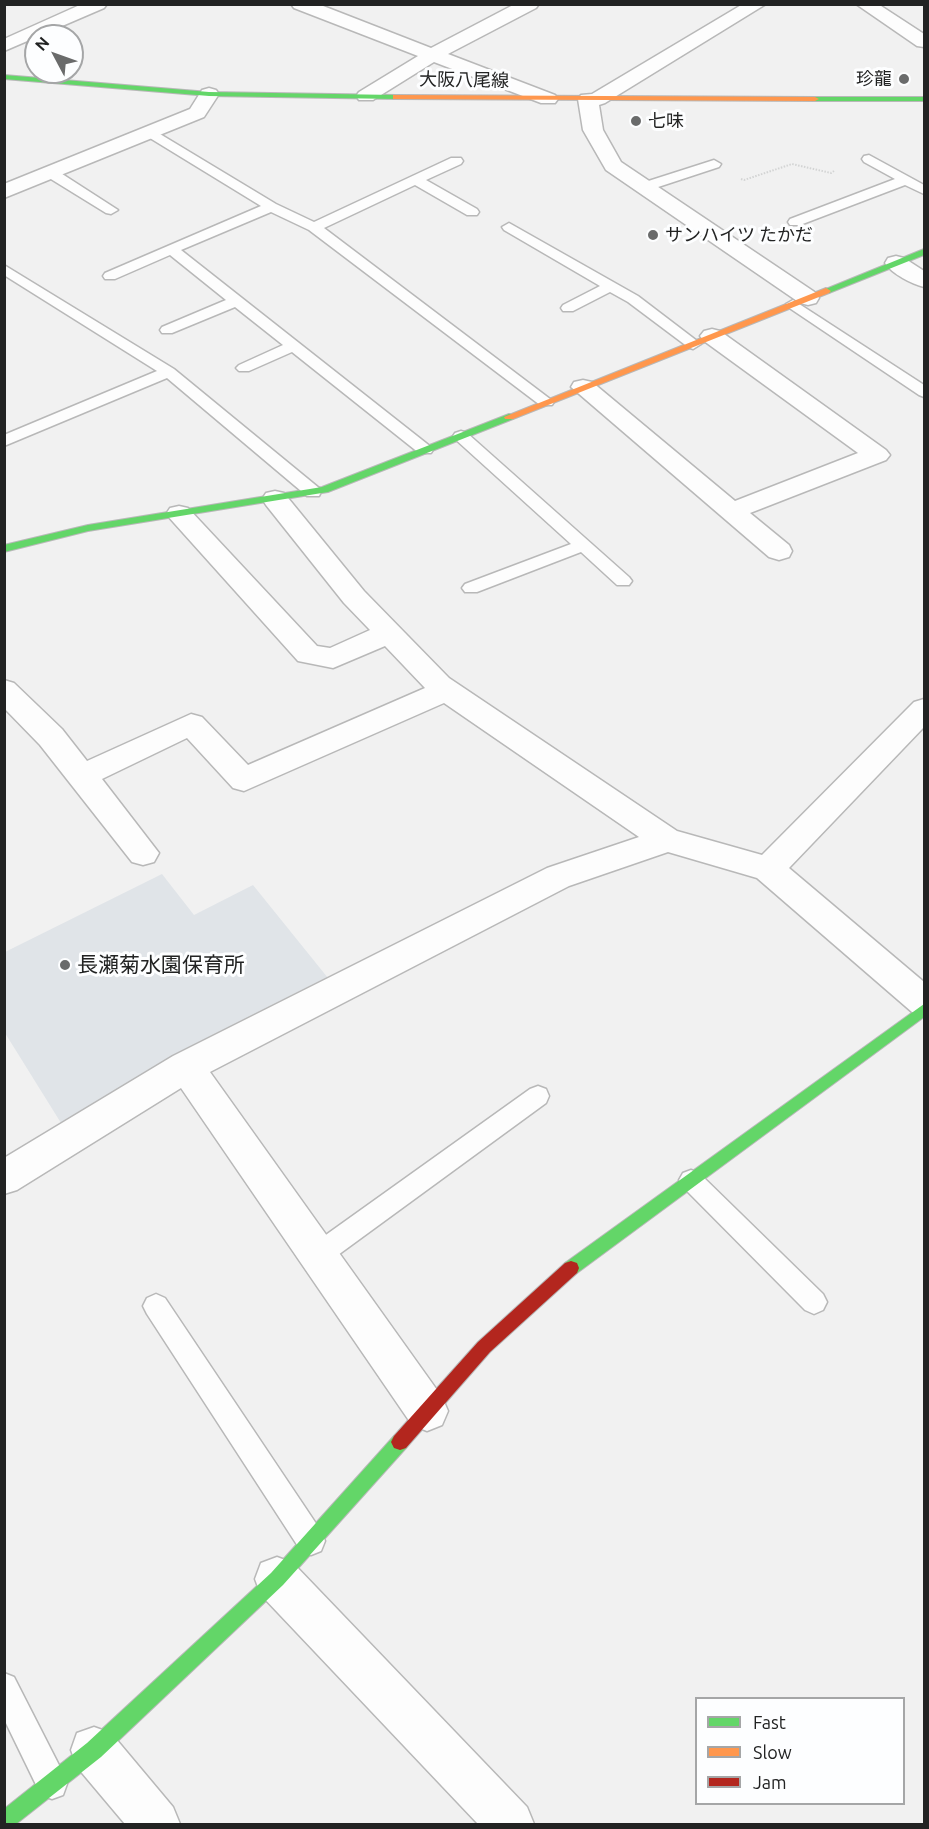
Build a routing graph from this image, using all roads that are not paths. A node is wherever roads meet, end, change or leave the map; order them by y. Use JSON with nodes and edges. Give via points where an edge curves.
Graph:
{"nodes":[{"id":1,"x":99,"y":4,"type":"edge"},
{"id":2,"x":530,"y":4,"type":"edge"},
{"id":3,"x":757,"y":4,"type":"edge"},
{"id":4,"x":865,"y":4,"type":"edge"},
{"id":5,"x":305,"y":5,"type":"edge"},
{"id":6,"x":924,"y":42,"type":"edge"},
{"id":7,"x":4,"y":46,"type":"edge"},
{"id":8,"x":432,"y":55,"type":"junction"},
{"id":9,"x":4,"y":78,"type":"edge"},
{"id":10,"x":209,"y":94,"type":"junction"},
{"id":11,"x":366,"y":96,"type":"junction"},
{"id":12,"x":548,"y":99,"type":"junction"},
{"id":13,"x":593,"y":99,"type":"junction"},
{"id":14,"x":924,"y":99,"type":"edge"},
{"id":15,"x":150,"y":132,"type":"junction"},
{"id":16,"x":868,"y":159,"type":"road end"},
{"id":17,"x":456,"y":161,"type":"dead end"},
{"id":18,"x":714,"y":164,"type":"road end"},
{"id":19,"x":51,"y":173,"type":"junction"},
{"id":20,"x":416,"y":180,"type":"junction"},
{"id":21,"x":906,"y":180,"type":"junction"},
{"id":22,"x":644,"y":187,"type":"junction"},
{"id":23,"x":924,"y":190,"type":"edge"},
{"id":24,"x":4,"y":192,"type":"edge"},
{"id":25,"x":272,"y":207,"type":"junction"},
{"id":26,"x":111,"y":210,"type":"dead end"},
{"id":27,"x":472,"y":212,"type":"dead end"},
{"id":28,"x":795,"y":222,"type":"dead end"},
{"id":29,"x":314,"y":227,"type":"junction"},
{"id":30,"x":509,"y":227,"type":"dead end"},
{"id":31,"x":172,"y":250,"type":"junction"},
{"id":32,"x":924,"y":252,"type":"edge"},
{"id":33,"x":896,"y":263,"type":"junction"},
{"id":34,"x":4,"y":269,"type":"edge"},
{"id":35,"x":110,"y":276,"type":"dead end"},
{"id":36,"x":924,"y":280,"type":"edge"},
{"id":37,"x":610,"y":286,"type":"junction"},
{"id":38,"x":236,"y":301,"type":"junction"},
{"id":39,"x":801,"y":301,"type":"junction"},
{"id":40,"x":568,"y":308,"type":"dead end"},
{"id":41,"x":167,"y":330,"type":"dead end"},
{"id":42,"x":703,"y":340,"type":"junction"},
{"id":43,"x":294,"y":346,"type":"junction"},
{"id":44,"x":244,"y":368,"type":"dead end"},
{"id":45,"x":169,"y":372,"type":"junction"},
{"id":46,"x":583,"y":387,"type":"junction"},
{"id":47,"x":924,"y":392,"type":"edge"},
{"id":48,"x":546,"y":402,"type":"junction"},
{"id":49,"x":461,"y":436,"type":"junction"},
{"id":50,"x":4,"y":441,"type":"edge"},
{"id":51,"x":425,"y":450,"type":"junction"},
{"id":52,"x":313,"y":492,"type":"junction"},
{"id":53,"x":275,"y":499,"type":"junction"},
{"id":54,"x":732,"y":511,"type":"junction"},
{"id":55,"x":179,"y":514,"type":"junction"},
{"id":56,"x":584,"y":545,"type":"junction"},
{"id":57,"x":4,"y":549,"type":"edge"},
{"id":58,"x":779,"y":551,"type":"dead end"},
{"id":59,"x":623,"y":581,"type":"dead end"},
{"id":60,"x":471,"y":588,"type":"dead end"},
{"id":61,"x":389,"y":633,"type":"junction"},
{"id":62,"x":4,"y":690,"type":"edge"},
{"id":63,"x":446,"y":690,"type":"junction"},
{"id":64,"x":924,"y":709,"type":"edge"},
{"id":65,"x":82,"y":776,"type":"junction"},
{"id":66,"x":668,"y":840,"type":"junction"},
{"id":67,"x":144,"y":853,"type":"dead end"},
{"id":68,"x":768,"y":869,"type":"junction"},
{"id":69,"x":924,"y":1002,"type":"edge"},
{"id":70,"x":924,"y":1010,"type":"edge"},
{"id":71,"x":186,"y":1066,"type":"junction"},
{"id":72,"x":538,"y":1096,"type":"dead end"},
{"id":73,"x":6,"y":1175,"type":"edge"},
{"id":74,"x":692,"y":1180,"type":"junction"},
{"id":75,"x":318,"y":1255,"type":"junction"},
{"id":76,"x":814,"y":1302,"type":"dead end"},
{"id":77,"x":156,"y":1306,"type":"dead end"},
{"id":78,"x":427,"y":1411,"type":"junction"},
{"id":79,"x":311,"y":1541,"type":"junction"},
{"id":80,"x":278,"y":1579,"type":"junction"},
{"id":81,"x":4,"y":1687,"type":"edge"},
{"id":82,"x":94,"y":1750,"type":"junction"},
{"id":83,"x":52,"y":1784,"type":"junction"},
{"id":84,"x":4,"y":1822,"type":"edge"},
{"id":85,"x":156,"y":1824,"type":"edge"},
{"id":86,"x":510,"y":1824,"type":"edge"}],
"edges":[{"from":1,"to":7,"type":"street"},
{"from":2,"to":8,"type":"street"},
{"from":3,"to":13,"type":"street"},
{"from":4,"to":6,"type":"street"},
{"from":5,"to":8,"type":"street"},
{"from":8,"to":11,"type":"street"},
{"from":8,"to":12,"type":"street"},
{"from":9,"to":10,"type":"street","name":"大阪八尾線"},
{"from":10,"to":11,"type":"street","name":"大阪八尾線"},
{"from":10,"to":15,"type":"street","via":[[197,113]]},
{"from":11,"to":12,"type":"street","name":"大阪八尾線"},
{"from":12,"to":13,"type":"street","name":"大阪八尾線"},
{"from":13,"to":14,"type":"street","name":"大阪八尾線"},
{"from":13,"to":22,"type":"street","via":[[593,130],[613,166]]},
{"from":15,"to":19,"type":"street"},
{"from":15,"to":25,"type":"lane"},
{"from":16,"to":21,"type":"lane"},
{"from":17,"to":20,"type":"lane"},
{"from":18,"to":22,"type":"lane"},
{"from":19,"to":24,"type":"street"},
{"from":19,"to":26,"type":"lane"},
{"from":20,"to":27,"type":"lane"},
{"from":20,"to":29,"type":"lane"},
{"from":21,"to":23,"type":"lane"},
{"from":21,"to":28,"type":"lane"},
{"from":22,"to":39,"type":"street"},
{"from":25,"to":29,"type":"lane"},
{"from":25,"to":31,"type":"lane"},
{"from":29,"to":48,"type":"lane"},
{"from":30,"to":37,"type":"lane"},
{"from":31,"to":35,"type":"lane"},
{"from":31,"to":38,"type":"lane"},
{"from":32,"to":33,"type":"street"},
{"from":33,"to":36,"type":"street"},
{"from":33,"to":39,"type":"street"},
{"from":34,"to":45,"type":"lane"},
{"from":37,"to":40,"type":"lane"},
{"from":37,"to":42,"type":"lane"},
{"from":38,"to":41,"type":"lane"},
{"from":38,"to":43,"type":"lane"},
{"from":39,"to":42,"type":"street"},
{"from":39,"to":47,"type":"lane"},
{"from":42,"to":46,"type":"street"},
{"from":42,"to":54,"type":"street","via":[[877,455]]},
{"from":43,"to":44,"type":"lane"},
{"from":43,"to":51,"type":"lane"},
{"from":45,"to":50,"type":"lane"},
{"from":45,"to":52,"type":"lane"},
{"from":46,"to":48,"type":"street"},
{"from":46,"to":54,"type":"street"},
{"from":48,"to":49,"type":"street"},
{"from":49,"to":51,"type":"street"},
{"from":49,"to":56,"type":"lane"},
{"from":51,"to":52,"type":"street"},
{"from":52,"to":53,"type":"street"},
{"from":53,"to":55,"type":"street"},
{"from":53,"to":61,"type":"street","via":[[354,597]]},
{"from":54,"to":58,"type":"street"},
{"from":55,"to":57,"type":"street","via":[[88,528]]},
{"from":55,"to":61,"type":"street","via":[[308,654],[333,658]]},
{"from":56,"to":59,"type":"lane"},
{"from":56,"to":60,"type":"lane"},
{"from":61,"to":63,"type":"street"},
{"from":62,"to":65,"type":"street","via":[[51,737]]},
{"from":63,"to":65,"type":"street","via":[[244,780],[191,724]]},
{"from":63,"to":66,"type":"street"},
{"from":64,"to":68,"type":"street"},
{"from":65,"to":67,"type":"street"},
{"from":66,"to":68,"type":"street"},
{"from":66,"to":71,"type":"street","via":[[558,877]]},
{"from":68,"to":69,"type":"street"},
{"from":70,"to":74,"type":"street"},
{"from":71,"to":73,"type":"street"},
{"from":71,"to":75,"type":"street"},
{"from":72,"to":75,"type":"lane"},
{"from":74,"to":76,"type":"lane"},
{"from":74,"to":78,"type":"street","via":[[575,1264],[484,1347]]},
{"from":75,"to":78,"type":"street"},
{"from":77,"to":79,"type":"lane"},
{"from":78,"to":79,"type":"street"},
{"from":79,"to":80,"type":"street"},
{"from":80,"to":82,"type":"street"},
{"from":80,"to":86,"type":"street"},
{"from":81,"to":83,"type":"lane"},
{"from":82,"to":83,"type":"street"},
{"from":82,"to":85,"type":"street"},
{"from":83,"to":84,"type":"street"}]}
